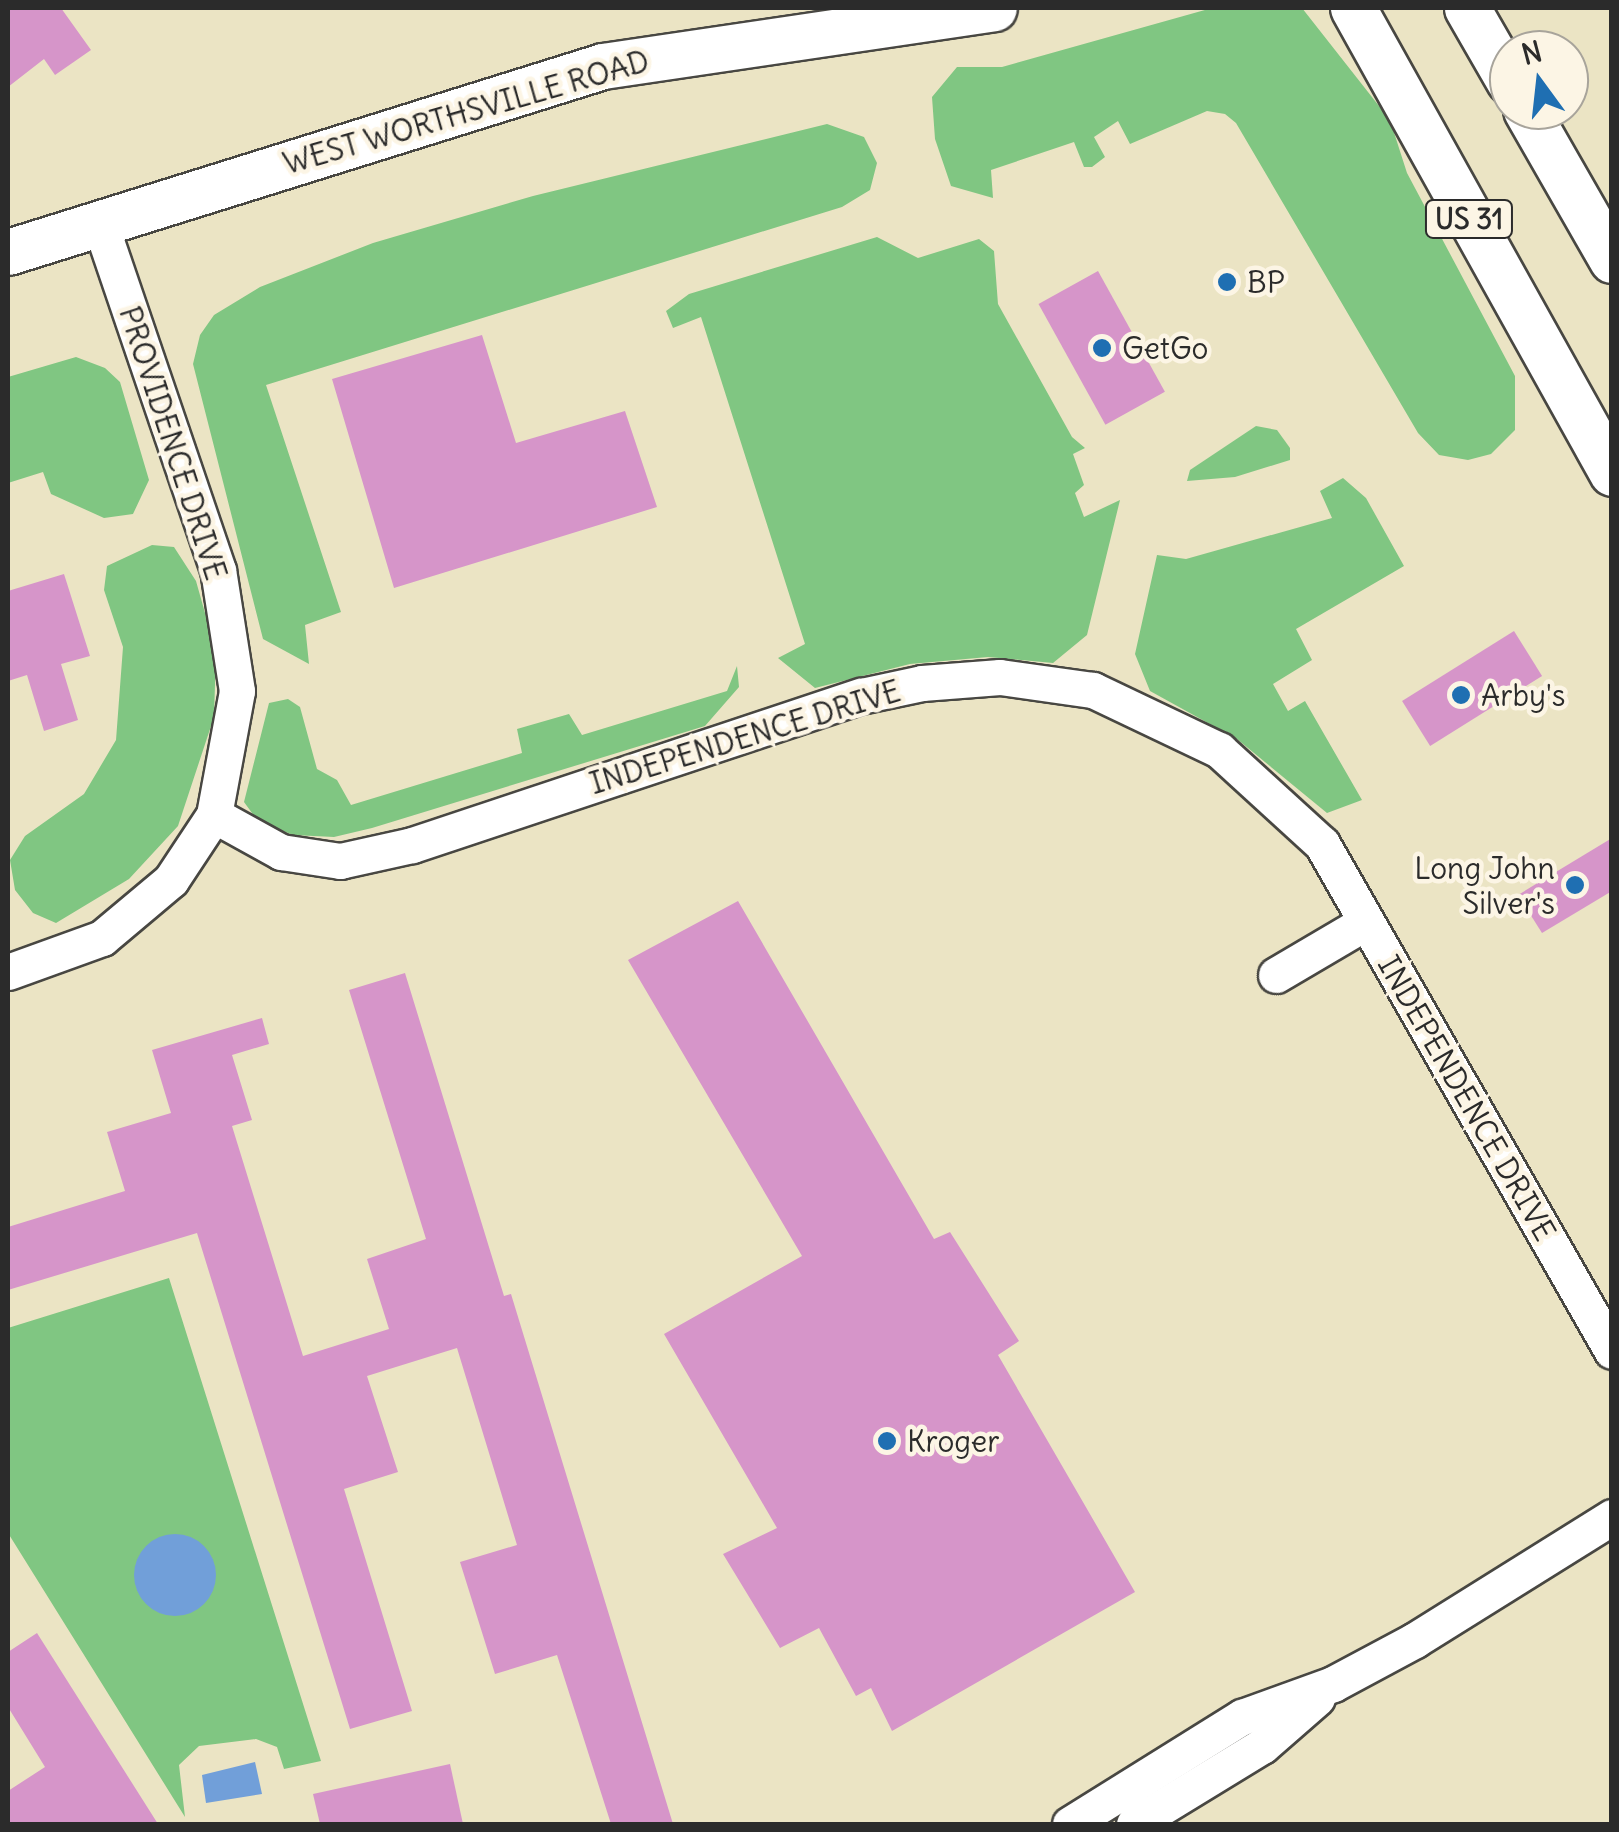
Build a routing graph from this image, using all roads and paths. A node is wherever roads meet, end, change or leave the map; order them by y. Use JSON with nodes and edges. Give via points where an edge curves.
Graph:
{"nodes":[{"id":1,"x":994,"y":8,"type":"edge"},
{"id":2,"x":1352,"y":8,"type":"edge"},
{"id":3,"x":1467,"y":8,"type":"edge"},
{"id":4,"x":1489,"y":46,"type":"edge"},
{"id":5,"x":1537,"y":130,"type":"edge"},
{"id":6,"x":100,"y":223,"type":"junction"},
{"id":7,"x":8,"y":252,"type":"edge"},
{"id":8,"x":1612,"y":260,"type":"edge"},
{"id":9,"x":1612,"y":474,"type":"edge"},
{"id":10,"x":214,"y":815,"type":"junction"},
{"id":11,"x":1366,"y":922,"type":"junction"},
{"id":12,"x":8,"y":972,"type":"edge"},
{"id":13,"x":1276,"y":975,"type":"dead end"},
{"id":14,"x":1612,"y":1350,"type":"edge"},
{"id":15,"x":1612,"y":1517,"type":"edge"},
{"id":16,"x":1333,"y":1684,"type":"junction"},
{"id":17,"x":1070,"y":1824,"type":"edge"},
{"id":18,"x":1134,"y":1824,"type":"edge"}],
"edges":[{"from":1,"to":6,"type":"main road","name":"WEST WORTHSVILLE ROAD","via":[[603,66]]},
{"from":2,"to":9,"type":"main road","number":"US 31"},
{"from":3,"to":4,"type":"main road"},
{"from":5,"to":8,"type":"main road"},
{"from":6,"to":7,"type":"main road","name":"WEST WORTHSVILLE ROAD"},
{"from":6,"to":10,"type":"street","name":"PROVIDENCE DRIVE","via":[[218,570],[238,692]]},
{"from":10,"to":11,"type":"street","name":"INDEPENDENCE DRIVE","via":[[281,852],[340,861],[412,845],[860,696],[922,682],[1000,677],[1093,690],[1219,750],[1322,844]]},
{"from":10,"to":12,"type":"street","name":"PROVIDENCE DRIVE","via":[[171,880],[102,938]]},
{"from":11,"to":13,"type":"street"},
{"from":11,"to":14,"type":"street","name":"INDEPENDENCE DRIVE"},
{"from":15,"to":16,"type":"street"},
{"from":16,"to":17,"type":"street","via":[[1242,1717]]},
{"from":16,"to":18,"type":"street","via":[[1262,1746]]}]}
